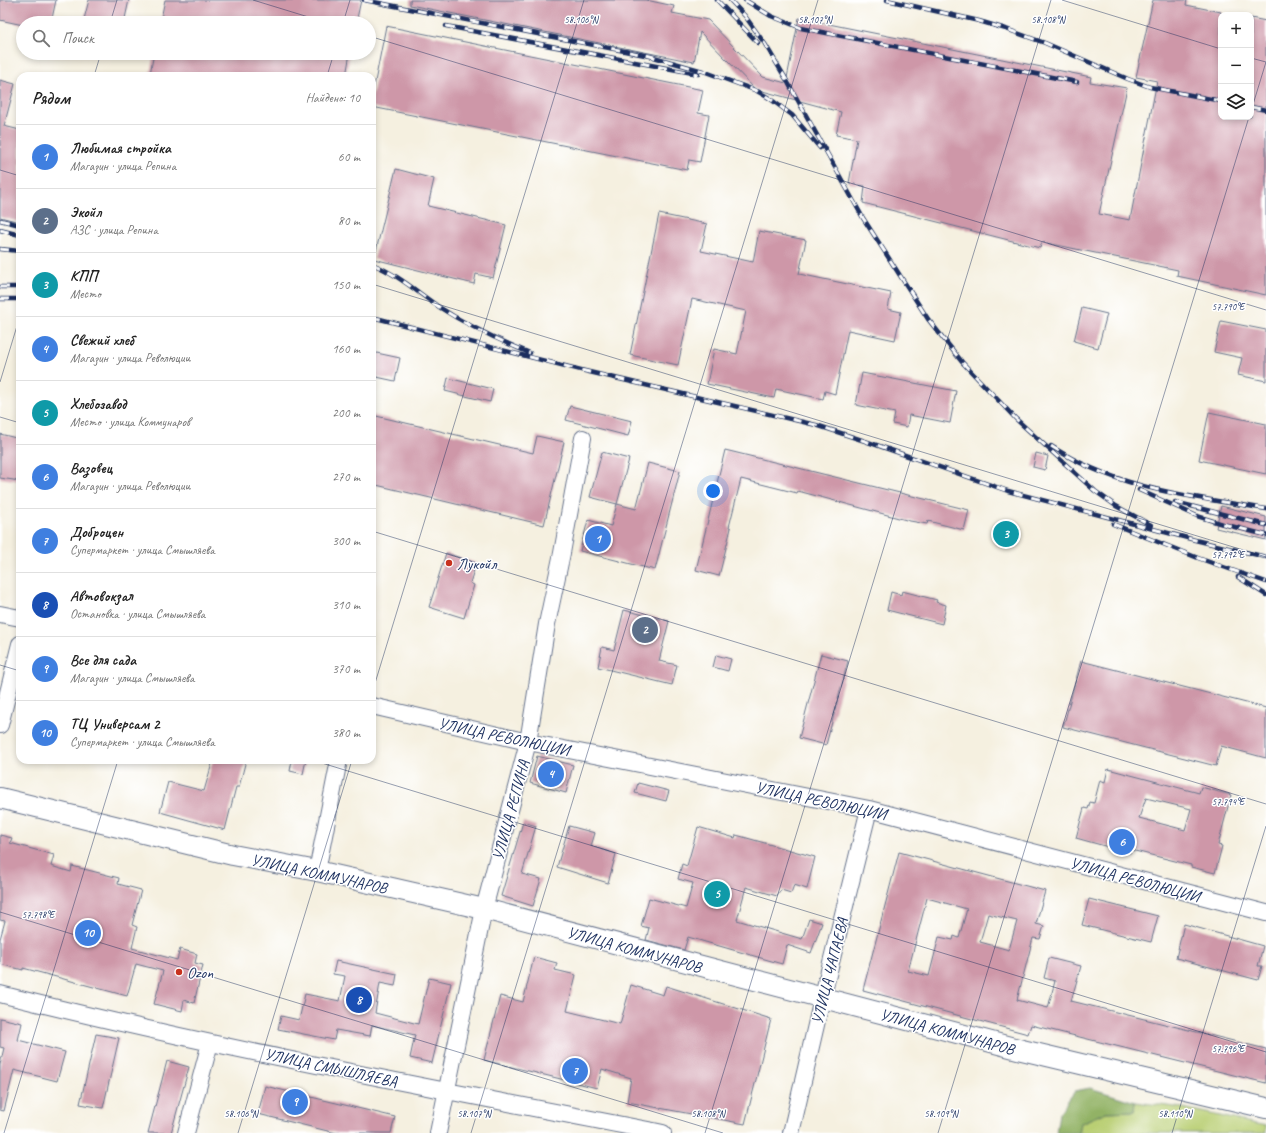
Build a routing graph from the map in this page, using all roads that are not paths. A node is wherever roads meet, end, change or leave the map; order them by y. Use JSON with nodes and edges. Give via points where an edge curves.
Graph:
{"nodes":[{"id":1,"x":583,"y":438,"type":"dead end"},
{"id":2,"x":0,"y":614,"type":"edge"},
{"id":3,"x":16,"y":617,"type":"edge"},
{"id":4,"x":16,"y":660,"type":"edge"},
{"id":5,"x":376,"y":707,"type":"edge"},
{"id":6,"x":0,"y":725,"type":"edge"},
{"id":7,"x":528,"y":742,"type":"junction"},
{"id":8,"x":338,"y":764,"type":"edge"},
{"id":9,"x":0,"y":798,"type":"edge"},
{"id":10,"x":869,"y":809,"type":"junction"},
{"id":11,"x":317,"y":871,"type":"junction"},
{"id":12,"x":484,"y":909,"type":"junction"},
{"id":13,"x":1266,"y":914,"type":"edge"},
{"id":14,"x":0,"y":994,"type":"edge"},
{"id":15,"x":822,"y":999,"type":"junction"},
{"id":16,"x":210,"y":1043,"type":"junction"},
{"id":17,"x":448,"y":1091,"type":"junction"},
{"id":18,"x":1266,"y":1108,"type":"edge"},
{"id":19,"x":186,"y":1133,"type":"edge"},
{"id":20,"x":438,"y":1133,"type":"edge"},
{"id":21,"x":663,"y":1133,"type":"edge"},
{"id":22,"x":791,"y":1133,"type":"edge"}],
"edges":[{"from":1,"to":7,"type":"street","name":"УЛИЦА РЕПИНА","via":[[547,624]]},
{"from":2,"to":3,"type":"street"},
{"from":4,"to":6,"type":"street"},
{"from":5,"to":7,"type":"street","name":"УЛИЦА РЕВОЛЮЦИИ"},
{"from":7,"to":10,"type":"street","name":"УЛИЦА РЕВОЛЮЦИИ"},
{"from":7,"to":12,"type":"street","name":"УЛИЦА РЕПИНА"},
{"from":8,"to":11,"type":"street"},
{"from":9,"to":11,"type":"main road","name":"УЛИЦА КОММУНАРОВ","via":[[233,855]]},
{"from":10,"to":13,"type":"street","name":"УЛИЦА РЕВОЛЮЦИИ"},
{"from":10,"to":15,"type":"street","name":"УЛИЦА ЧАПАЕВА"},
{"from":11,"to":12,"type":"main road","name":"УЛИЦА КОММУНАРОВ"},
{"from":12,"to":15,"type":"main road","name":"УЛИЦА КОММУНАРОВ"},
{"from":12,"to":17,"type":"street","name":"УЛИЦА РЕПИНА"},
{"from":14,"to":16,"type":"street","name":"УЛИЦА СМЫШЛЯЕВА"},
{"from":15,"to":18,"type":"main road","name":"УЛИЦА КОММУНАРОВ"},
{"from":15,"to":22,"type":"street","name":"УЛИЦА ЧАПАЕВА"},
{"from":16,"to":17,"type":"street","name":"УЛИЦА СМЫШЛЯЕВА"},
{"from":16,"to":19,"type":"street"},
{"from":17,"to":20,"type":"street","name":"УЛИЦА РЕПИНА"},
{"from":17,"to":21,"type":"street","name":"УЛИЦА СМЫШЛЯЕВА"}]}
